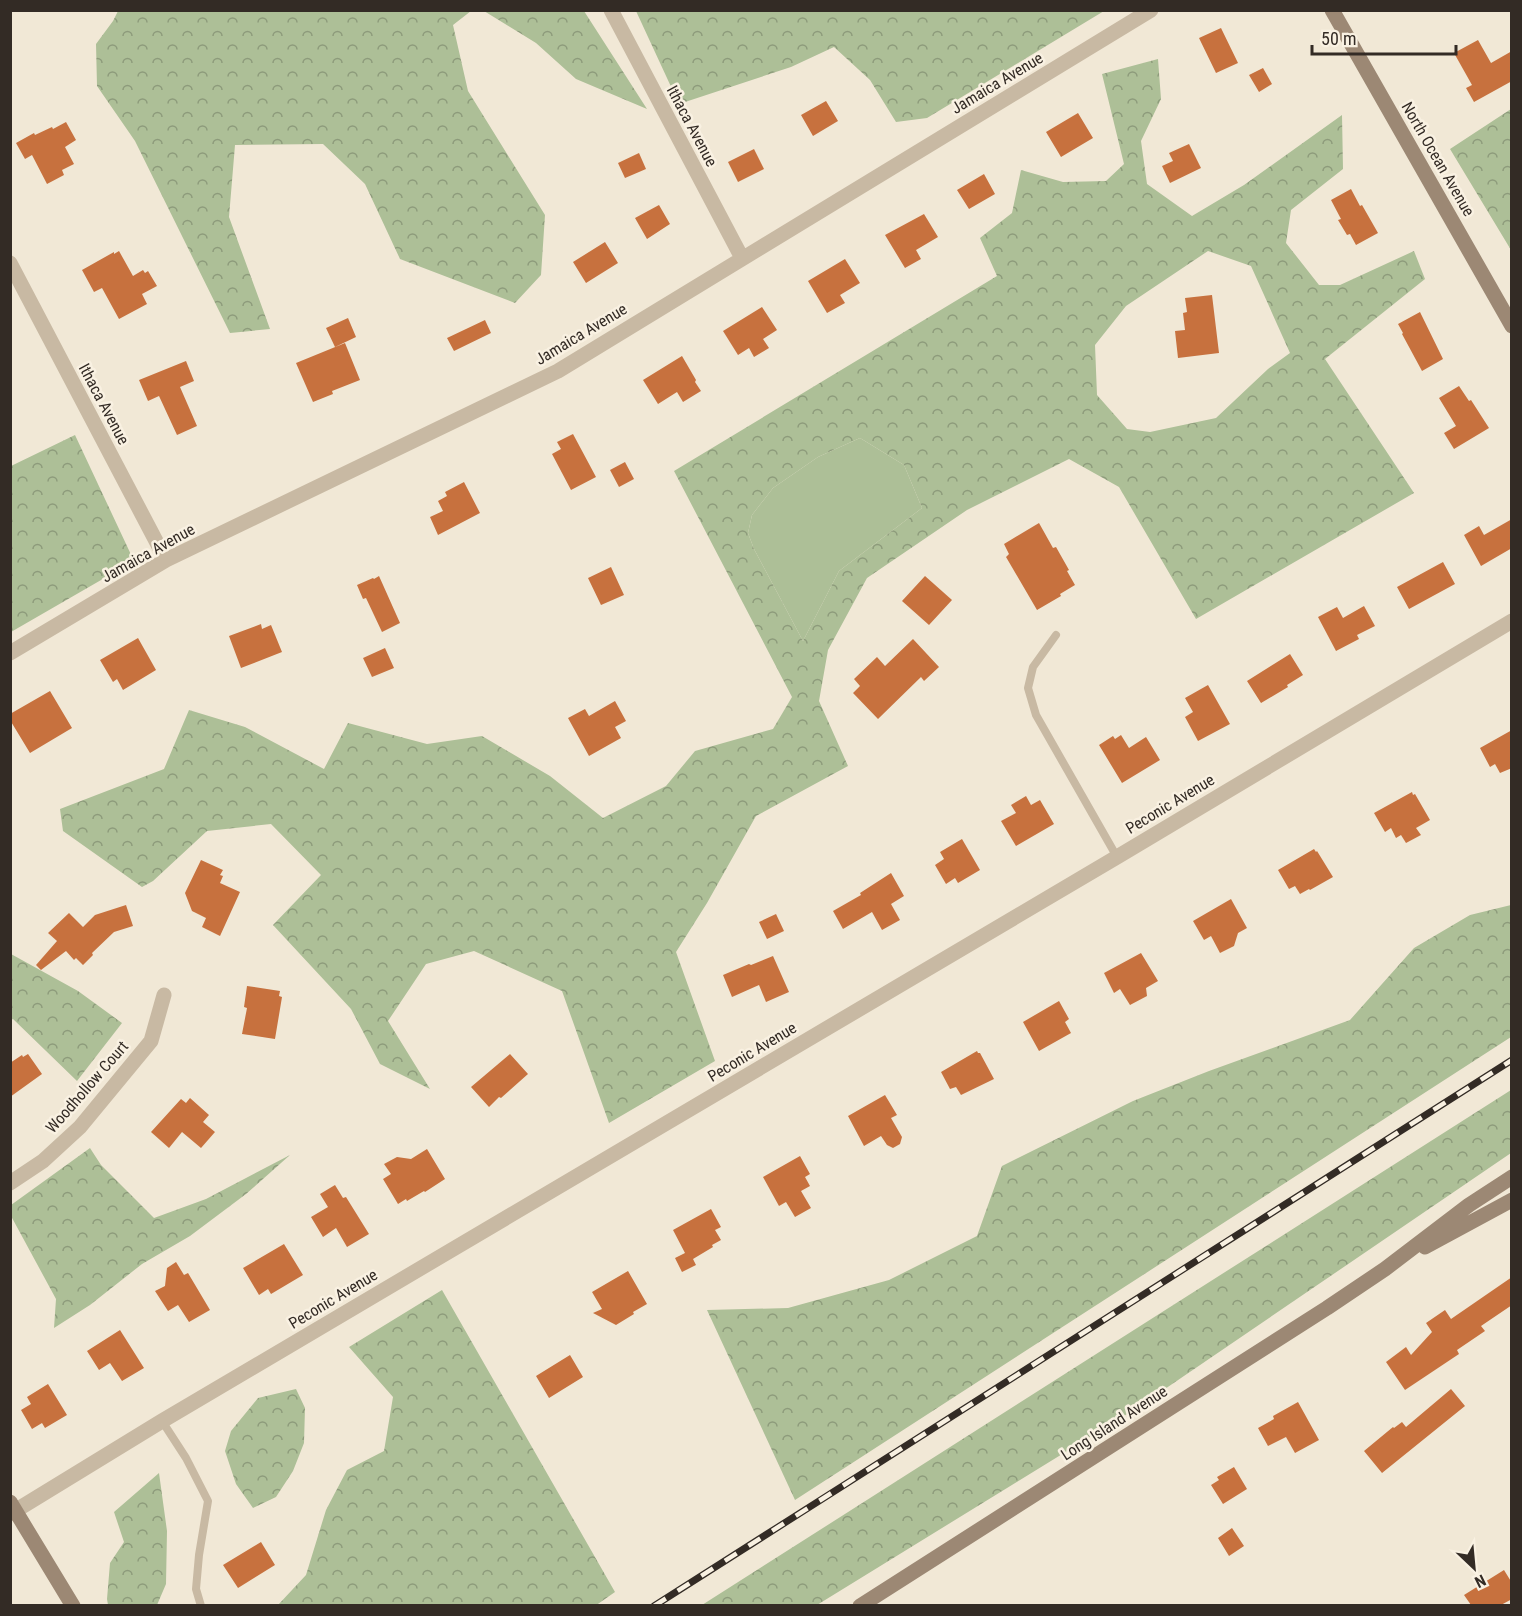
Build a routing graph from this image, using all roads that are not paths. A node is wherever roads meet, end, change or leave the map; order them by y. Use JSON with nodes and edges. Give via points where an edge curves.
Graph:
{"nodes":[{"id":1,"x":611,"y":10,"type":"edge"},
{"id":2,"x":1151,"y":10,"type":"edge"},
{"id":3,"x":1332,"y":10,"type":"edge"},
{"id":4,"x":741,"y":258,"type":"junction"},
{"id":5,"x":10,"y":264,"type":"edge"},
{"id":6,"x":1512,"y":326,"type":"edge"},
{"id":7,"x":166,"y":560,"type":"junction"},
{"id":8,"x":1512,"y":621,"type":"edge"},
{"id":9,"x":1056,"y":635,"type":"dead end"},
{"id":10,"x":10,"y":653,"type":"edge"},
{"id":11,"x":1117,"y":857,"type":"junction"},
{"id":12,"x":164,"y":995,"type":"dead end"},
{"id":13,"x":1512,"y":1177,"type":"edge"},
{"id":14,"x":10,"y":1184,"type":"edge"},
{"id":15,"x":1512,"y":1200,"type":"edge"},
{"id":16,"x":1385,"y":1269,"type":"junction"},
{"id":17,"x":162,"y":1421,"type":"junction"},
{"id":18,"x":12,"y":1509,"type":"edge"},
{"id":19,"x":73,"y":1605,"type":"edge"},
{"id":20,"x":201,"y":1605,"type":"edge"},
{"id":21,"x":860,"y":1605,"type":"edge"}],
"edges":[{"from":1,"to":4,"type":"street","name":"Ithaca Avenue"},
{"from":2,"to":4,"type":"street","name":"Jamaica Avenue"},
{"from":3,"to":6,"type":"street","name":"North Ocean Avenue"},
{"from":4,"to":7,"type":"street","name":"Jamaica Avenue","via":[[558,371]]},
{"from":5,"to":7,"type":"street","name":"Ithaca Avenue"},
{"from":7,"to":10,"type":"street","name":"Jamaica Avenue"},
{"from":8,"to":11,"type":"street","name":"Peconic Avenue"},
{"from":9,"to":11,"type":"lane","via":[[1033,667],[1028,688],[1036,716]]},
{"from":11,"to":17,"type":"street","name":"Peconic Avenue"},
{"from":12,"to":14,"type":"street","name":"Woodhollow Court","via":[[151,1041],[80,1127],[43,1161]]},
{"from":13,"to":16,"type":"street","name":"Long Island Avenue"},
{"from":15,"to":16,"type":"street","name":"Long Island Avenue"},
{"from":16,"to":21,"type":"street","name":"Long Island Avenue"},
{"from":17,"to":18,"type":"street","name":"Peconic Avenue"},
{"from":17,"to":20,"type":"lane","via":[[208,1501],[196,1589]]},
{"from":18,"to":19,"type":"street"}]}
